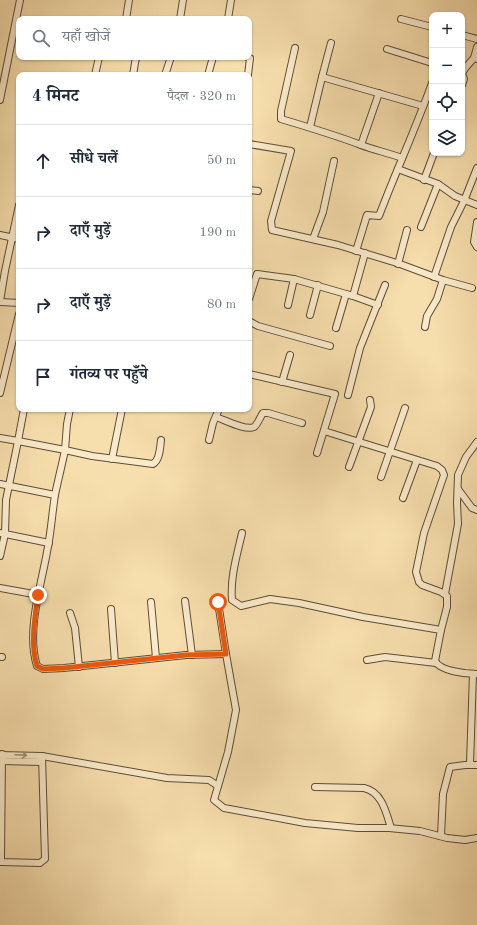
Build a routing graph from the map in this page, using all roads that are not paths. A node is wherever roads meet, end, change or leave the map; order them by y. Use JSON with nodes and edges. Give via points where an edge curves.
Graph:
{"nodes":[{"id":1,"x":20,"y":0,"type":"edge"},
{"id":2,"x":129,"y":0,"type":"edge"},
{"id":3,"x":183,"y":0,"type":"edge"},
{"id":4,"x":231,"y":0,"type":"edge"},
{"id":5,"x":17,"y":16,"type":"edge"},
{"id":6,"x":126,"y":16,"type":"edge"},
{"id":7,"x":180,"y":16,"type":"edge"},
{"id":8,"x":228,"y":16,"type":"edge"},
{"id":9,"x":401,"y":19,"type":"dead end"},
{"id":10,"x":16,"y":20,"type":"edge"},
{"id":11,"x":429,"y":26,"type":"edge"},
{"id":12,"x":465,"y":35,"type":"edge"},
{"id":13,"x":477,"y":39,"type":"edge"},
{"id":14,"x":331,"y":43,"type":"dead end"},
{"id":15,"x":477,"y":47,"type":"edge"},
{"id":16,"x":295,"y":48,"type":"dead end"},
{"id":17,"x":387,"y":49,"type":"dead end"},
{"id":18,"x":476,"y":59,"type":"edge"},
{"id":19,"x":98,"y":60,"type":"edge"},
{"id":20,"x":136,"y":60,"type":"edge"},
{"id":21,"x":170,"y":60,"type":"edge"},
{"id":22,"x":213,"y":60,"type":"edge"},
{"id":23,"x":250,"y":60,"type":"edge"},
{"id":24,"x":429,"y":62,"type":"edge"},
{"id":25,"x":465,"y":68,"type":"edge"},
{"id":26,"x":96,"y":72,"type":"edge"},
{"id":27,"x":134,"y":72,"type":"edge"},
{"id":28,"x":165,"y":72,"type":"edge"},
{"id":29,"x":209,"y":72,"type":"edge"},
{"id":30,"x":248,"y":72,"type":"edge"},
{"id":31,"x":322,"y":77,"type":"junction"},
{"id":32,"x":432,"y":84,"type":"edge"},
{"id":33,"x":379,"y":93,"type":"junction"},
{"id":34,"x":0,"y":100,"type":"edge"},
{"id":35,"x":423,"y":106,"type":"junction"},
{"id":36,"x":310,"y":127,"type":"junction"},
{"id":37,"x":252,"y":144,"type":"edge"},
{"id":38,"x":361,"y":145,"type":"junction"},
{"id":39,"x":433,"y":156,"type":"edge"},
{"id":40,"x":402,"y":158,"type":"junction"},
{"id":41,"x":334,"y":160,"type":"dead end"},
{"id":42,"x":477,"y":168,"type":"edge"},
{"id":43,"x":398,"y":169,"type":"junction"},
{"id":44,"x":424,"y":180,"type":"junction"},
{"id":45,"x":438,"y":184,"type":"junction"},
{"id":46,"x":252,"y":190,"type":"edge"},
{"id":47,"x":258,"y":191,"type":"dead end"},
{"id":48,"x":464,"y":201,"type":"junction"},
{"id":49,"x":477,"y":205,"type":"edge"},
{"id":50,"x":16,"y":219,"type":"edge"},
{"id":51,"x":477,"y":222,"type":"edge"},
{"id":52,"x":421,"y":227,"type":"dead end"},
{"id":53,"x":407,"y":230,"type":"dead end"},
{"id":54,"x":0,"y":235,"type":"edge"},
{"id":55,"x":12,"y":237,"type":"junction"},
{"id":56,"x":16,"y":238,"type":"edge"},
{"id":57,"x":313,"y":239,"type":"junction"},
{"id":58,"x":477,"y":247,"type":"edge"},
{"id":59,"x":356,"y":251,"type":"junction"},
{"id":60,"x":365,"y":254,"type":"junction"},
{"id":61,"x":398,"y":264,"type":"junction"},
{"id":62,"x":434,"y":277,"type":"junction"},
{"id":63,"x":294,"y":278,"type":"junction"},
{"id":64,"x":443,"y":280,"type":"junction"},
{"id":65,"x":318,"y":285,"type":"junction"},
{"id":66,"x":385,"y":285,"type":"dead end"},
{"id":67,"x":472,"y":288,"type":"dead end"},
{"id":68,"x":252,"y":290,"type":"edge"},
{"id":69,"x":346,"y":294,"type":"junction"},
{"id":70,"x":353,"y":296,"type":"junction"},
{"id":71,"x":0,"y":302,"type":"edge"},
{"id":72,"x":16,"y":303,"type":"edge"},
{"id":73,"x":378,"y":304,"type":"junction"},
{"id":74,"x":288,"y":305,"type":"dead end"},
{"id":75,"x":310,"y":314,"type":"dead end"},
{"id":76,"x":252,"y":323,"type":"edge"},
{"id":77,"x":16,"y":326,"type":"edge"},
{"id":78,"x":425,"y":327,"type":"dead end"},
{"id":79,"x":336,"y":328,"type":"dead end"},
{"id":80,"x":330,"y":346,"type":"dead end"},
{"id":81,"x":290,"y":355,"type":"dead end"},
{"id":82,"x":252,"y":375,"type":"edge"},
{"id":83,"x":282,"y":382,"type":"junction"},
{"id":84,"x":0,"y":393,"type":"edge"},
{"id":85,"x":348,"y":395,"type":"dead end"},
{"id":86,"x":370,"y":400,"type":"dead end"},
{"id":87,"x":405,"y":408,"type":"dead end"},
{"id":88,"x":23,"y":412,"type":"edge"},
{"id":89,"x":69,"y":412,"type":"edge"},
{"id":90,"x":121,"y":412,"type":"edge"},
{"id":91,"x":218,"y":412,"type":"edge"},
{"id":92,"x":216,"y":417,"type":"junction"},
{"id":93,"x":302,"y":423,"type":"dead end"},
{"id":94,"x":324,"y":431,"type":"junction"},
{"id":95,"x":0,"y":438,"type":"edge"},
{"id":96,"x":161,"y":440,"type":"dead end"},
{"id":97,"x":209,"y":440,"type":"dead end"},
{"id":98,"x":18,"y":441,"type":"junction"},
{"id":99,"x":358,"y":441,"type":"junction"},
{"id":100,"x":477,"y":442,"type":"edge"},
{"id":101,"x":65,"y":450,"type":"junction"},
{"id":102,"x":390,"y":451,"type":"junction"},
{"id":103,"x":317,"y":453,"type":"dead end"},
{"id":104,"x":112,"y":459,"type":"junction"},
{"id":105,"x":417,"y":460,"type":"junction"},
{"id":106,"x":350,"y":467,"type":"dead end"},
{"id":107,"x":381,"y":477,"type":"dead end"},
{"id":108,"x":0,"y":484,"type":"edge"},
{"id":109,"x":9,"y":486,"type":"junction"},
{"id":110,"x":458,"y":489,"type":"junction"},
{"id":111,"x":55,"y":495,"type":"junction"},
{"id":112,"x":403,"y":498,"type":"dead end"},
{"id":113,"x":477,"y":510,"type":"edge"},
{"id":114,"x":242,"y":533,"type":"dead end"},
{"id":115,"x":3,"y":534,"type":"edge"},
{"id":116,"x":49,"y":543,"type":"junction"},
{"id":117,"x":0,"y":556,"type":"edge"},
{"id":118,"x":0,"y":588,"type":"edge"},
{"id":119,"x":445,"y":594,"type":"junction"},
{"id":120,"x":38,"y":595,"type":"junction"},
{"id":121,"x":185,"y":601,"type":"dead end"},
{"id":122,"x":150,"y":602,"type":"dead end"},
{"id":123,"x":218,"y":602,"type":"dead end"},
{"id":124,"x":111,"y":609,"type":"dead end"},
{"id":125,"x":70,"y":613,"type":"dead end"},
{"id":126,"x":441,"y":630,"type":"junction"},
{"id":127,"x":226,"y":654,"type":"junction"},
{"id":128,"x":192,"y":655,"type":"junction"},
{"id":129,"x":156,"y":658,"type":"junction"},
{"id":130,"x":367,"y":660,"type":"dead end"},
{"id":131,"x":115,"y":663,"type":"junction"},
{"id":132,"x":436,"y":663,"type":"junction"},
{"id":133,"x":80,"y":667,"type":"junction"},
{"id":134,"x":475,"y":674,"type":"edge"},
{"id":135,"x":1,"y":754,"type":"edge"},
{"id":136,"x":42,"y":759,"type":"junction"},
{"id":137,"x":1,"y":761,"type":"edge"},
{"id":138,"x":474,"y":765,"type":"edge"},
{"id":139,"x":218,"y":786,"type":"junction"},
{"id":140,"x":315,"y":787,"type":"dead end"},
{"id":141,"x":391,"y":828,"type":"junction"},
{"id":142,"x":441,"y":836,"type":"junction"},
{"id":143,"x":477,"y":838,"type":"edge"},
{"id":144,"x":1,"y":862,"type":"edge"}],
"edges":[{"from":1,"to":5,"type":"street"},
{"from":2,"to":6,"type":"street"},
{"from":3,"to":7,"type":"street"},
{"from":4,"to":8,"type":"street"},
{"from":9,"to":11,"type":"street"},
{"from":10,"to":34,"type":"street"},
{"from":12,"to":13,"type":"street"},
{"from":14,"to":31,"type":"street"},
{"from":15,"to":18,"type":"street"},
{"from":16,"to":36,"type":"street","via":[[281,119]]},
{"from":17,"to":24,"type":"street"},
{"from":18,"to":25,"type":"street"},
{"from":19,"to":26,"type":"street"},
{"from":20,"to":27,"type":"street"},
{"from":21,"to":28,"type":"street"},
{"from":22,"to":29,"type":"street"},
{"from":23,"to":30,"type":"street"},
{"from":31,"to":33,"type":"street"},
{"from":31,"to":36,"type":"street"},
{"from":32,"to":35,"type":"street"},
{"from":33,"to":35,"type":"street"},
{"from":33,"to":38,"type":"street"},
{"from":35,"to":40,"type":"street"},
{"from":36,"to":38,"type":"street"},
{"from":37,"to":57,"type":"street","via":[[291,151],[271,221],[272,230]]},
{"from":38,"to":40,"type":"street"},
{"from":39,"to":44,"type":"street"},
{"from":40,"to":43,"type":"street"},
{"from":41,"to":57,"type":"street","via":[[323,212]]},
{"from":42,"to":48,"type":"street"},
{"from":43,"to":44,"type":"street"},
{"from":43,"to":59,"type":"street","via":[[379,216],[367,215]]},
{"from":44,"to":45,"type":"street"},
{"from":45,"to":48,"type":"street"},
{"from":45,"to":52,"type":"street"},
{"from":46,"to":47,"type":"street"},
{"from":48,"to":49,"type":"street"},
{"from":48,"to":62,"type":"street","via":[[451,227]]},
{"from":50,"to":55,"type":"street"},
{"from":51,"to":58,"type":"street","via":[[474,242]]},
{"from":53,"to":61,"type":"street"},
{"from":54,"to":55,"type":"street"},
{"from":55,"to":56,"type":"street"},
{"from":55,"to":71,"type":"street"},
{"from":57,"to":59,"type":"street"},
{"from":59,"to":60,"type":"street"},
{"from":60,"to":61,"type":"street"},
{"from":60,"to":70,"type":"street"},
{"from":61,"to":62,"type":"street"},
{"from":62,"to":64,"type":"street"},
{"from":63,"to":65,"type":"street"},
{"from":63,"to":68,"type":"street","via":[[257,274]]},
{"from":63,"to":74,"type":"street"},
{"from":64,"to":67,"type":"street"},
{"from":64,"to":78,"type":"street","via":[[437,299],[427,316]]},
{"from":65,"to":69,"type":"street"},
{"from":65,"to":75,"type":"street"},
{"from":66,"to":73,"type":"street"},
{"from":69,"to":70,"type":"street"},
{"from":69,"to":79,"type":"street"},
{"from":70,"to":73,"type":"street"},
{"from":71,"to":72,"type":"street"},
{"from":73,"to":85,"type":"street","via":[[360,348]]},
{"from":76,"to":80,"type":"street"},
{"from":77,"to":84,"type":"street"},
{"from":81,"to":83,"type":"street"},
{"from":82,"to":83,"type":"street"},
{"from":83,"to":94,"type":"street","via":[[335,394]]},
{"from":86,"to":99,"type":"street","via":[[371,407]]},
{"from":87,"to":102,"type":"street"},
{"from":88,"to":98,"type":"street"},
{"from":89,"to":101,"type":"street"},
{"from":90,"to":104,"type":"street"},
{"from":91,"to":92,"type":"street"},
{"from":92,"to":93,"type":"street","via":[[245,428],[253,427],[263,413]]},
{"from":92,"to":97,"type":"street"},
{"from":94,"to":99,"type":"street"},
{"from":94,"to":103,"type":"street"},
{"from":95,"to":98,"type":"street"},
{"from":96,"to":104,"type":"street","via":[[156,463]]},
{"from":98,"to":101,"type":"street"},
{"from":98,"to":109,"type":"street"},
{"from":99,"to":102,"type":"street"},
{"from":99,"to":106,"type":"street"},
{"from":100,"to":110,"type":"street","via":[[466,457],[458,475]]},
{"from":101,"to":104,"type":"street"},
{"from":101,"to":111,"type":"street"},
{"from":102,"to":105,"type":"street"},
{"from":102,"to":107,"type":"street"},
{"from":105,"to":112,"type":"street"},
{"from":105,"to":119,"type":"street","via":[[437,466],[444,475],[424,533],[416,572],[422,585]]},
{"from":108,"to":109,"type":"street"},
{"from":109,"to":111,"type":"street"},
{"from":109,"to":115,"type":"street"},
{"from":110,"to":113,"type":"street","via":[[472,508]]},
{"from":110,"to":119,"type":"street","via":[[458,524]]},
{"from":111,"to":116,"type":"street"},
{"from":114,"to":126,"type":"street","via":[[232,592],[232,600],[241,606],[270,599],[363,618]]},
{"from":115,"to":116,"type":"street"},
{"from":115,"to":117,"type":"street"},
{"from":116,"to":120,"type":"street"},
{"from":118,"to":120,"type":"street"},
{"from":119,"to":126,"type":"street","via":[[448,600]]},
{"from":120,"to":133,"type":"street","via":[[34,639],[37,666],[43,669]]},
{"from":121,"to":128,"type":"street"},
{"from":122,"to":129,"type":"street"},
{"from":123,"to":127,"type":"street"},
{"from":124,"to":131,"type":"street"},
{"from":125,"to":133,"type":"street","via":[[76,628]]},
{"from":126,"to":132,"type":"street"},
{"from":127,"to":128,"type":"street"},
{"from":127,"to":139,"type":"street","via":[[236,710]]},
{"from":128,"to":129,"type":"street"},
{"from":129,"to":131,"type":"street"},
{"from":130,"to":132,"type":"street","via":[[385,657]]},
{"from":131,"to":133,"type":"street"},
{"from":132,"to":134,"type":"street","via":[[440,667]]},
{"from":134,"to":138,"type":"street"},
{"from":135,"to":136,"type":"street","one_way":true},
{"from":135,"to":137,"type":"street"},
{"from":136,"to":137,"type":"street"},
{"from":136,"to":139,"type":"street","via":[[167,778],[209,780]]},
{"from":136,"to":144,"type":"street","via":[[45,859],[40,863]]},
{"from":137,"to":144,"type":"street"},
{"from":138,"to":142,"type":"street","via":[[450,767],[443,794]]},
{"from":139,"to":141,"type":"street","via":[[214,800],[224,808],[305,823]]},
{"from":140,"to":141,"type":"street","via":[[370,790],[379,797],[384,806]]},
{"from":141,"to":142,"type":"street"},
{"from":142,"to":143,"type":"street","via":[[465,840]]}]}
